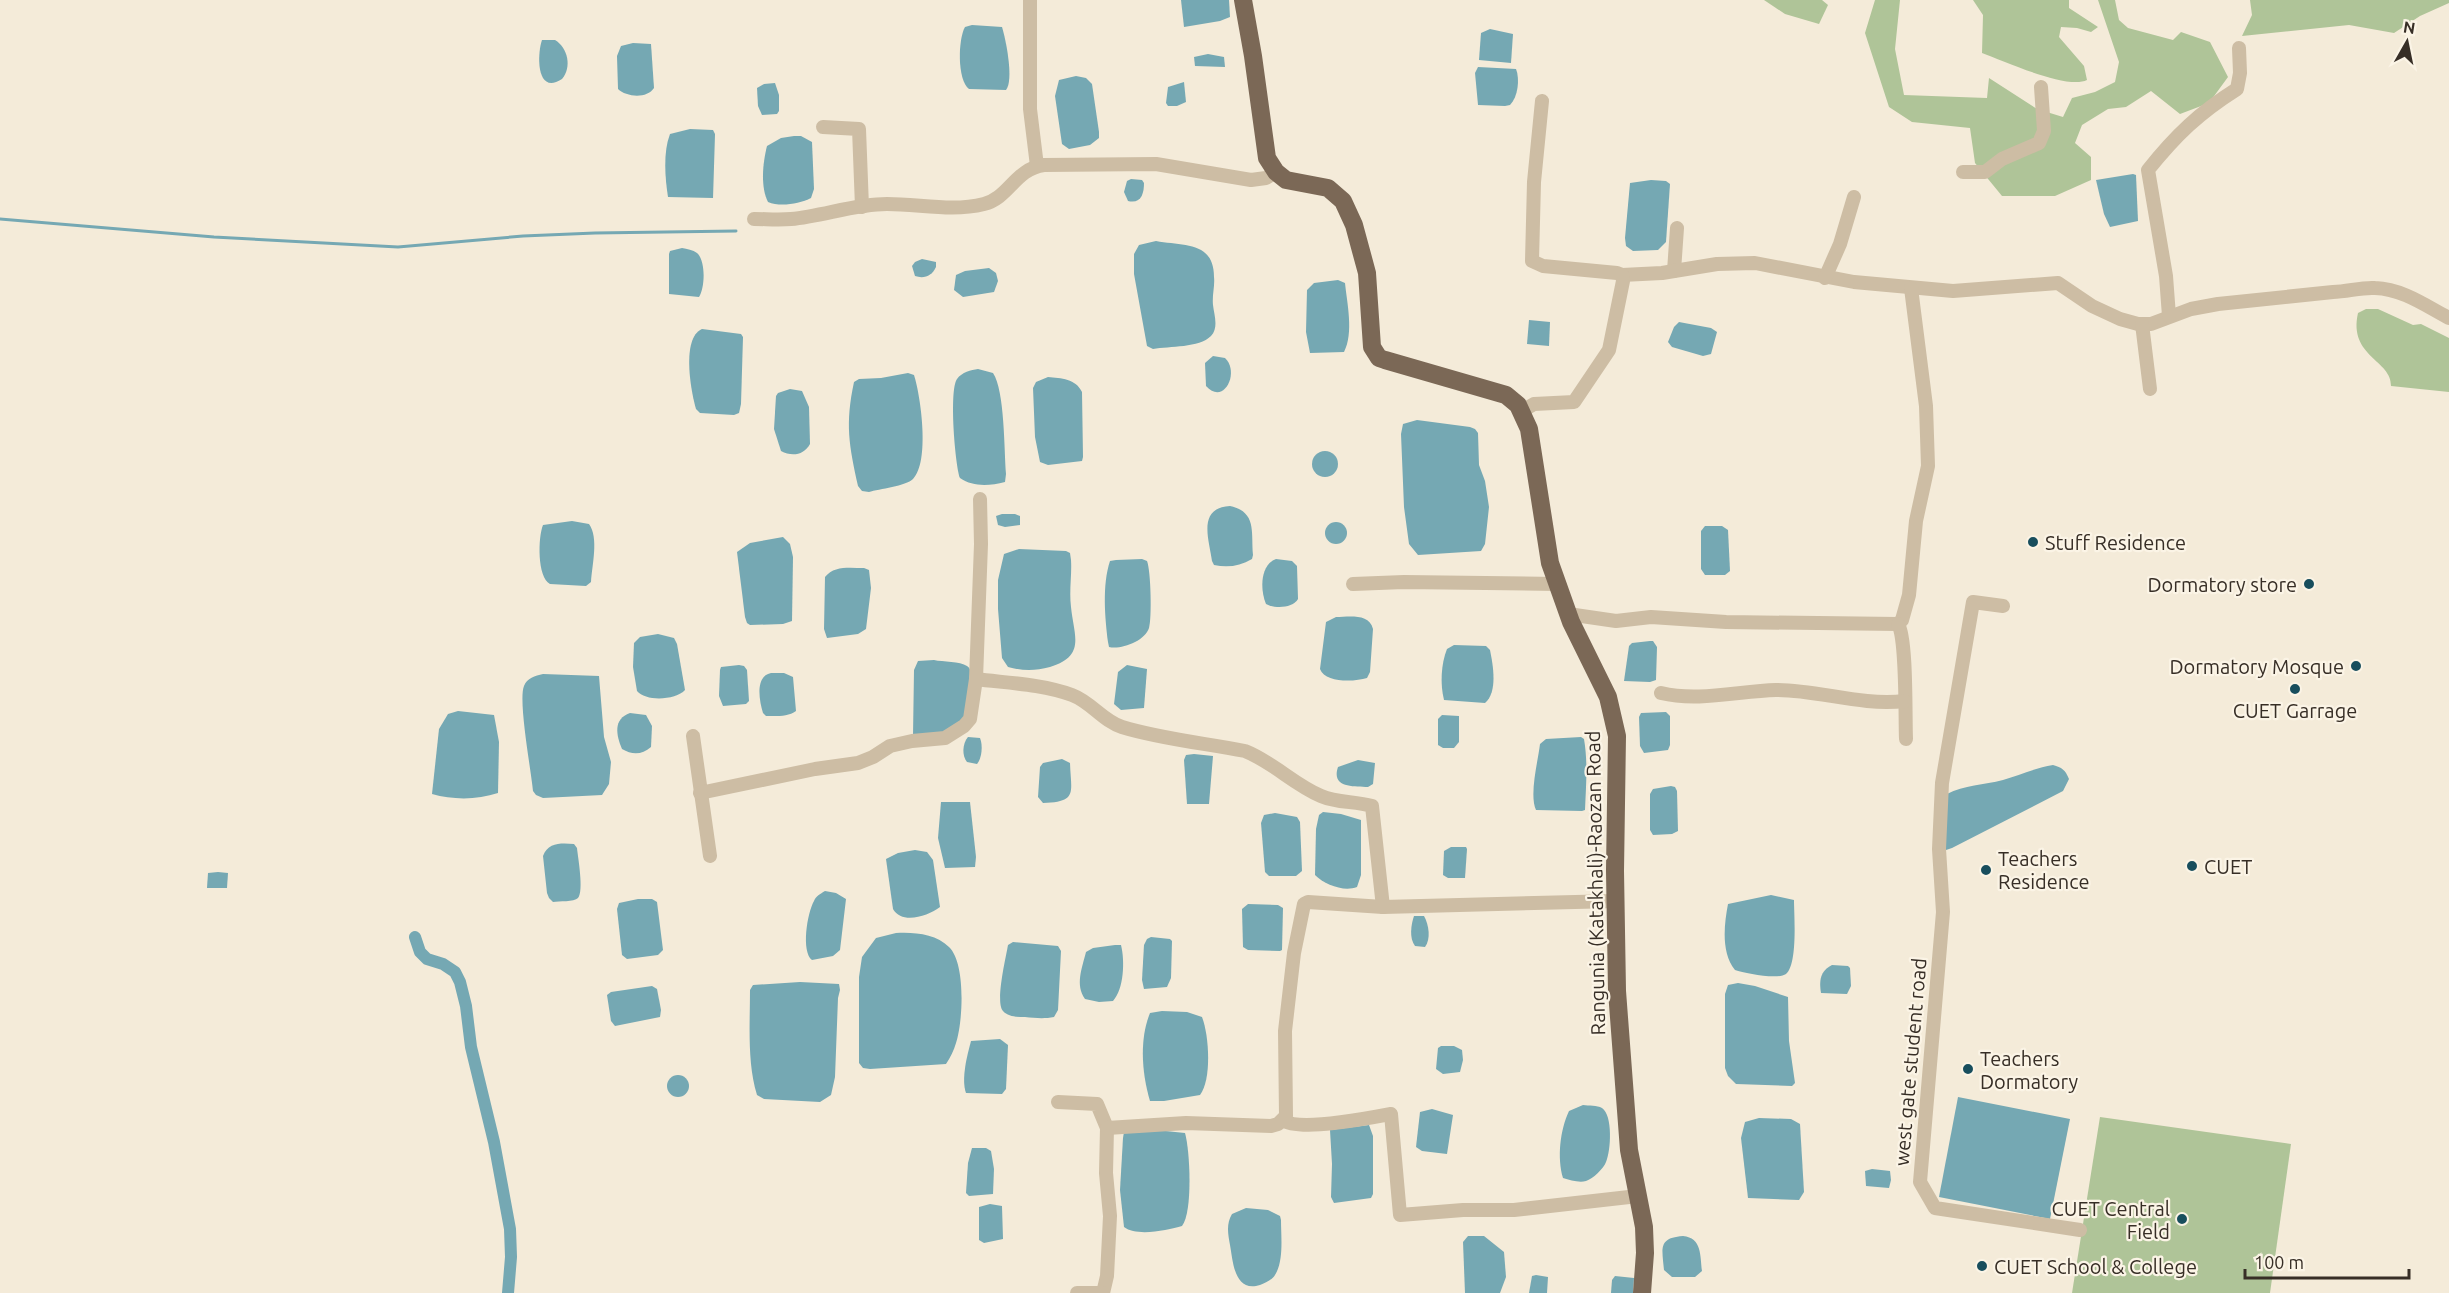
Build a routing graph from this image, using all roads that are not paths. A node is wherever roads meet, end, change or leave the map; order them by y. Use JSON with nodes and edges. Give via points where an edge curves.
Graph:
{"nodes":[{"id":1,"x":1030,"y":0,"type":"edge"},
{"id":2,"x":1243,"y":0,"type":"edge"},
{"id":3,"x":2239,"y":48,"type":"dead end"},
{"id":4,"x":2041,"y":87,"type":"dead end"},
{"id":5,"x":1542,"y":101,"type":"dead end"},
{"id":6,"x":823,"y":127,"type":"dead end"},
{"id":7,"x":1037,"y":166,"type":"junction"},
{"id":8,"x":1276,"y":172,"type":"junction"},
{"id":9,"x":1963,"y":172,"type":"dead end"},
{"id":10,"x":1854,"y":197,"type":"dead end"},
{"id":11,"x":862,"y":207,"type":"junction"},
{"id":12,"x":754,"y":219,"type":"dead end"},
{"id":13,"x":1677,"y":228,"type":"dead end"},
{"id":14,"x":1674,"y":271,"type":"junction"},
{"id":15,"x":1622,"y":275,"type":"junction"},
{"id":16,"x":1825,"y":278,"type":"junction"},
{"id":17,"x":1911,"y":288,"type":"junction"},
{"id":18,"x":2169,"y":316,"type":"junction"},
{"id":19,"x":2449,"y":318,"type":"edge"},
{"id":20,"x":2142,"y":324,"type":"junction"},
{"id":21,"x":2150,"y":390,"type":"dead end"},
{"id":22,"x":1521,"y":411,"type":"junction"},
{"id":23,"x":980,"y":499,"type":"dead end"},
{"id":24,"x":1353,"y":584,"type":"dead end"},
{"id":25,"x":1557,"y":584,"type":"junction"},
{"id":26,"x":2003,"y":606,"type":"dead end"},
{"id":27,"x":1568,"y":614,"type":"junction"},
{"id":28,"x":1898,"y":624,"type":"junction"},
{"id":29,"x":976,"y":679,"type":"junction"},
{"id":30,"x":1661,"y":693,"type":"dead end"},
{"id":31,"x":1905,"y":701,"type":"junction"},
{"id":32,"x":693,"y":736,"type":"dead end"},
{"id":33,"x":1906,"y":739,"type":"dead end"},
{"id":34,"x":700,"y":793,"type":"junction"},
{"id":35,"x":710,"y":856,"type":"dead end"},
{"id":36,"x":1616,"y":901,"type":"junction"},
{"id":37,"x":1383,"y":907,"type":"junction"},
{"id":38,"x":1058,"y":1102,"type":"dead end"},
{"id":39,"x":1283,"y":1120,"type":"junction"},
{"id":40,"x":1107,"y":1128,"type":"junction"},
{"id":41,"x":1638,"y":1196,"type":"junction"},
{"id":42,"x":2080,"y":1230,"type":"dead end"},
{"id":43,"x":1077,"y":1293,"type":"edge"},
{"id":44,"x":1102,"y":1293,"type":"edge"},
{"id":45,"x":1642,"y":1293,"type":"edge"}],
"edges":[{"from":1,"to":7,"type":"street","via":[[1030,109]]},
{"from":2,"to":8,"type":"main road","via":[[1267,158]]},
{"from":3,"to":18,"type":"street","via":[[2237,89],[2204,110],[2148,170]]},
{"from":4,"to":9,"type":"street","via":[[2044,130],[2039,143],[2002,159],[1985,172]]},
{"from":5,"to":15,"type":"street","via":[[1532,261],[1543,266]]},
{"from":6,"to":11,"type":"street","via":[[859,129]]},
{"from":7,"to":8,"type":"street","via":[[1155,164],[1251,180]]},
{"from":7,"to":11,"type":"street","via":[[1013,181],[993,201],[982,205]]},
{"from":8,"to":22,"type":"main road","via":[[1286,180],[1328,188],[1349,211],[1367,273],[1372,346],[1379,358],[1497,392],[1511,399]]},
{"from":10,"to":16,"type":"street"},
{"from":11,"to":12,"type":"street","via":[[791,219]]},
{"from":13,"to":14,"type":"street"},
{"from":14,"to":15,"type":"street"},
{"from":14,"to":16,"type":"street","via":[[1755,263]]},
{"from":15,"to":22,"type":"street","via":[[1610,350],[1574,402],[1534,405]]},
{"from":16,"to":17,"type":"street"},
{"from":17,"to":20,"type":"street","via":[[1953,291],[2058,283],[2092,306]]},
{"from":17,"to":28,"type":"street","via":[[1926,406],[1928,466],[1916,521],[1909,595]]},
{"from":18,"to":19,"type":"street","via":[[2218,304],[2372,288],[2408,297]]},
{"from":18,"to":20,"type":"street"},
{"from":20,"to":21,"type":"street"},
{"from":22,"to":25,"type":"main road","name":"Rangunia (Katakhali)-Raozan Road","via":[[1529,429],[1540,509]]},
{"from":23,"to":29,"type":"street"},
{"from":24,"to":25,"type":"street"},
{"from":25,"to":27,"type":"main road","name":"Rangunia (Katakhali)-Raozan Road"},
{"from":26,"to":42,"type":"street","name":"west gate student road","via":[[1973,603],[1942,783],[1939,849],[1943,912],[1920,1182],[1935,1208]]},
{"from":27,"to":28,"type":"street","via":[[1616,621],[1651,617]]},
{"from":27,"to":36,"type":"main road","name":"Rangunia (Katakhali)-Raozan Road","via":[[1605,690],[1616,725]]},
{"from":28,"to":31,"type":"street","via":[[1903,645]]},
{"from":29,"to":34,"type":"street","via":[[970,718],[945,738],[890,746],[858,764]]},
{"from":29,"to":37,"type":"street","via":[[1073,696],[1106,720],[1136,731],[1245,750],[1321,796],[1372,806]]},
{"from":30,"to":31,"type":"street","via":[[1690,696],[1778,690],[1881,704]]},
{"from":31,"to":33,"type":"street"},
{"from":32,"to":34,"type":"street"},
{"from":34,"to":35,"type":"street"},
{"from":36,"to":37,"type":"street"},
{"from":36,"to":41,"type":"main road","name":"Rangunia (Katakhali)-Raozan Road","via":[[1620,1040],[1629,1150]]},
{"from":37,"to":39,"type":"street","via":[[1304,904],[1285,1031]]},
{"from":38,"to":40,"type":"street","via":[[1097,1104]]},
{"from":39,"to":40,"type":"street","via":[[1271,1126],[1186,1123]]},
{"from":39,"to":41,"type":"street","via":[[1288,1125],[1324,1125],[1392,1114],[1400,1215],[1514,1210]]},
{"from":40,"to":44,"type":"street","via":[[1110,1225]]},
{"from":41,"to":45,"type":"main road","name":"Rangunia (Katakhali)-Raozan Road","via":[[1645,1245]]},
{"from":43,"to":44,"type":"street"}]}
